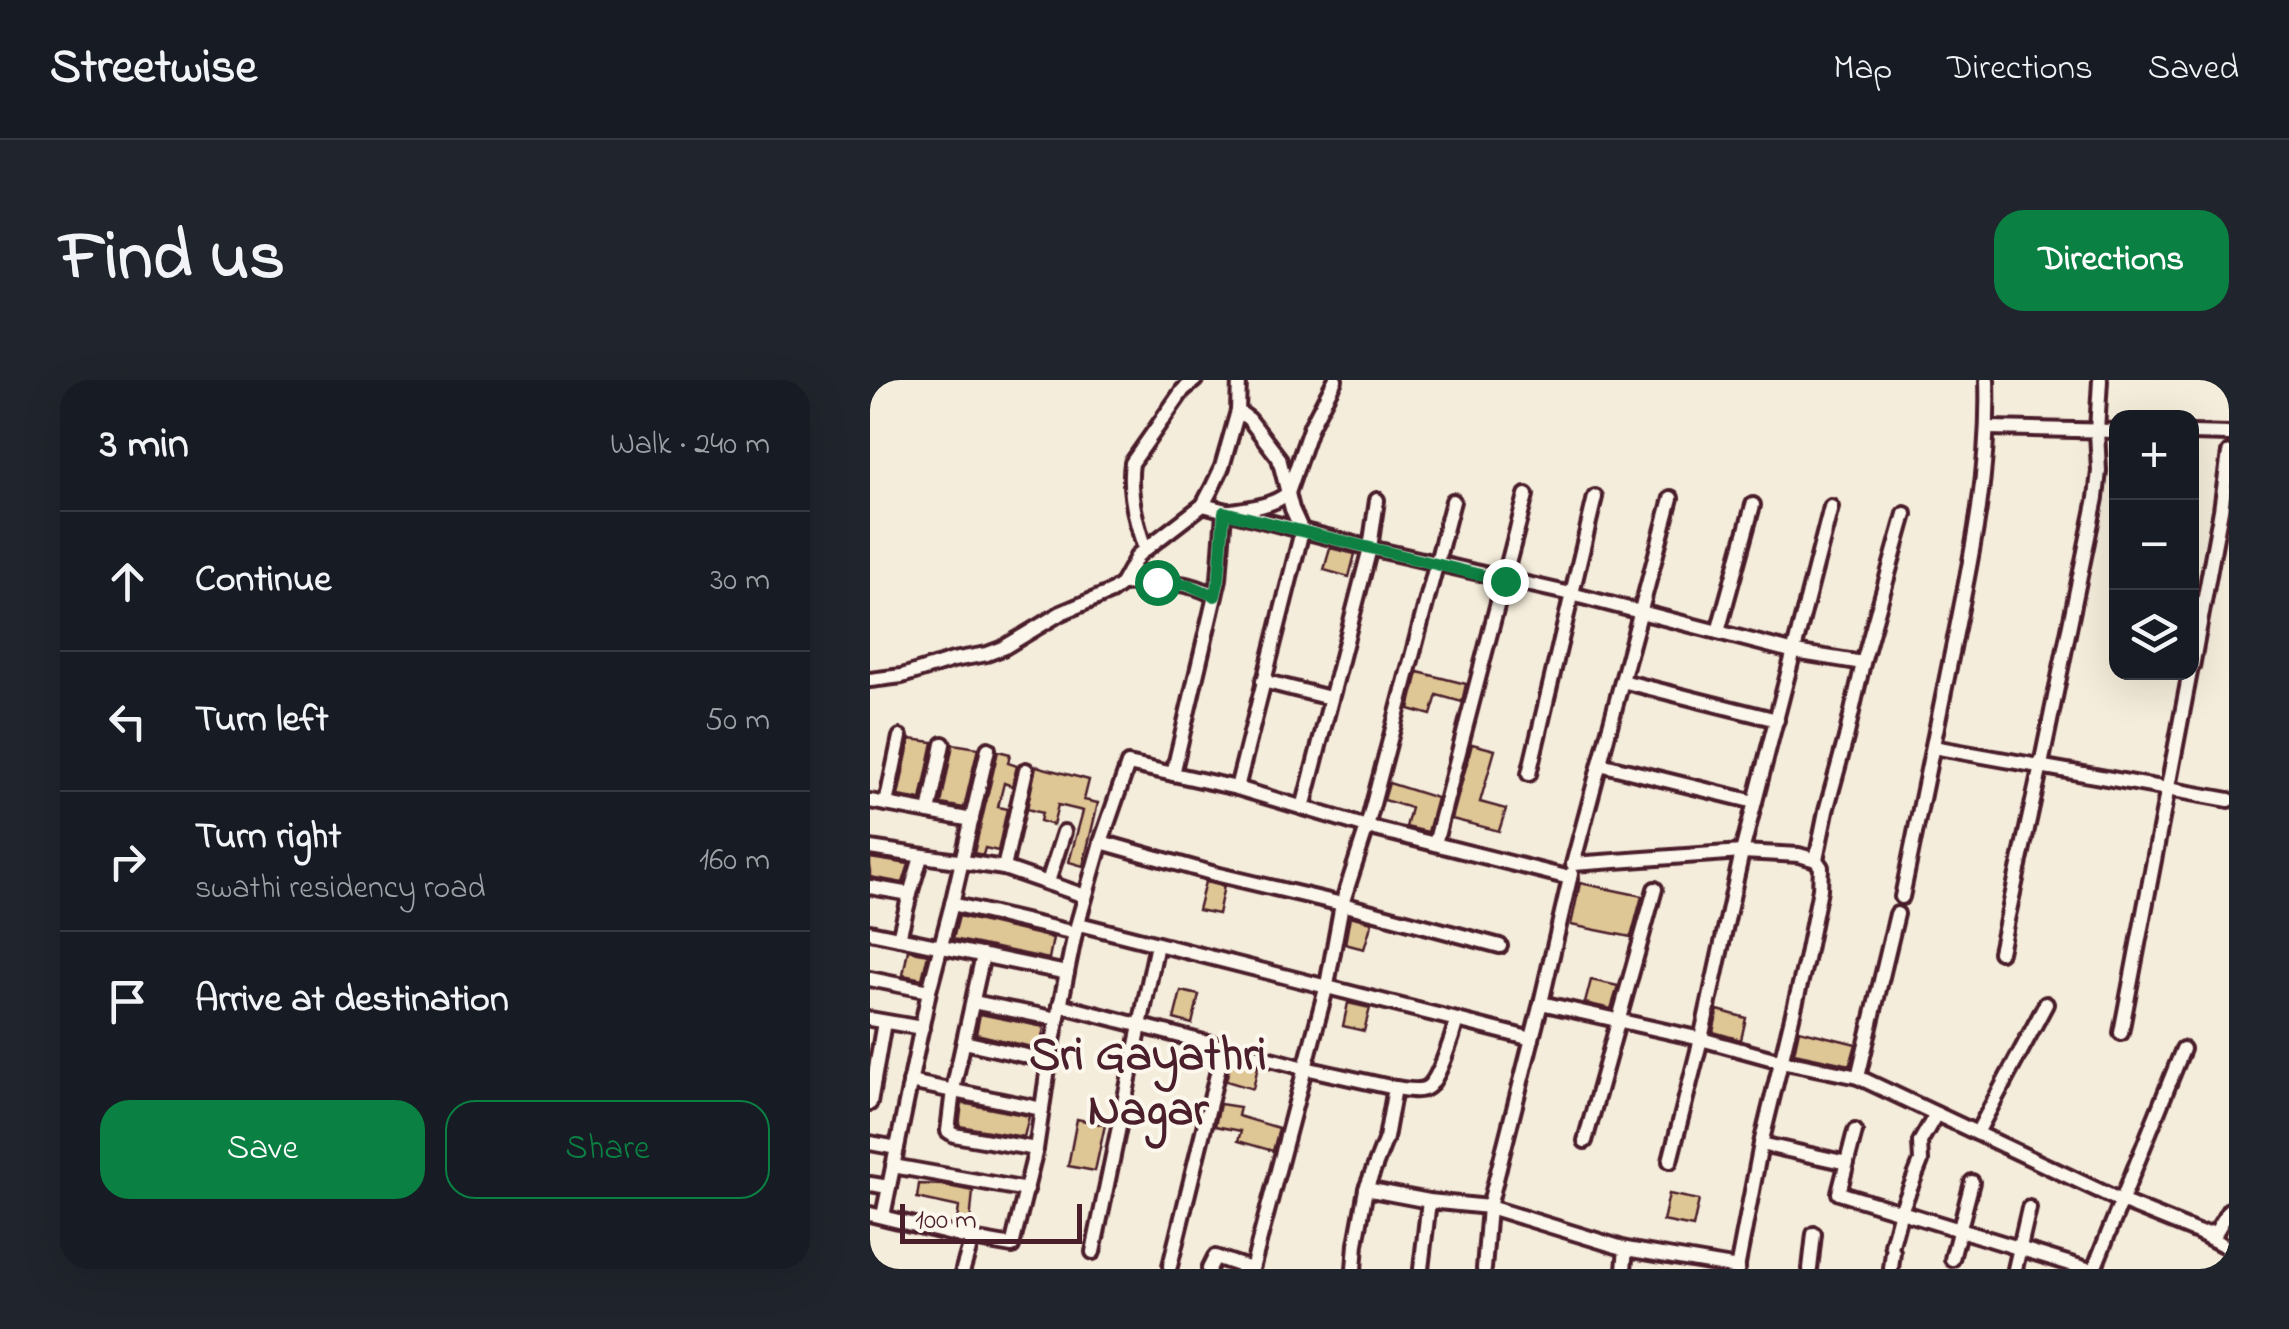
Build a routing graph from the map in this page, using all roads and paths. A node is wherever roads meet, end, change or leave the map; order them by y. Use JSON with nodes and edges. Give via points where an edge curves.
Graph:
{"nodes":[{"id":1,"x":1195,"y":380,"type":"edge"},
{"id":2,"x":1239,"y":380,"type":"edge"},
{"id":3,"x":1335,"y":380,"type":"edge"},
{"id":4,"x":1988,"y":380,"type":"edge"},
{"id":5,"x":2100,"y":380,"type":"edge"},
{"id":6,"x":1238,"y":411,"type":"junction"},
{"id":7,"x":1989,"y":428,"type":"junction"},
{"id":8,"x":2097,"y":431,"type":"junction"},
{"id":9,"x":2109,"y":431,"type":"edge"},
{"id":10,"x":2199,"y":433,"type":"edge"},
{"id":11,"x":2229,"y":434,"type":"edge"},
{"id":12,"x":2229,"y":452,"type":"edge"},
{"id":13,"x":1288,"y":494,"type":"junction"},
{"id":14,"x":1526,"y":496,"type":"dead end"},
{"id":15,"x":1595,"y":497,"type":"dead end"},
{"id":16,"x":1671,"y":498,"type":"dead end"},
{"id":17,"x":1376,"y":500,"type":"dead end"},
{"id":18,"x":1454,"y":501,"type":"dead end"},
{"id":19,"x":1203,"y":504,"type":"junction"},
{"id":20,"x":1753,"y":505,"type":"dead end"},
{"id":21,"x":1832,"y":507,"type":"dead end"},
{"id":22,"x":1224,"y":512,"type":"junction"},
{"id":23,"x":1905,"y":514,"type":"dead end"},
{"id":24,"x":1302,"y":531,"type":"junction"},
{"id":25,"x":1370,"y":548,"type":"junction"},
{"id":26,"x":1145,"y":549,"type":"junction"},
{"id":27,"x":1438,"y":564,"type":"junction"},
{"id":28,"x":1505,"y":581,"type":"junction"},
{"id":29,"x":1122,"y":584,"type":"junction"},
{"id":30,"x":1572,"y":594,"type":"junction"},
{"id":31,"x":1215,"y":596,"type":"junction"},
{"id":32,"x":1640,"y":612,"type":"junction"},
{"id":33,"x":2199,"y":627,"type":"edge"},
{"id":34,"x":1718,"y":632,"type":"junction"},
{"id":35,"x":1795,"y":652,"type":"junction"},
{"id":36,"x":1863,"y":663,"type":"junction"},
{"id":37,"x":870,"y":680,"type":"edge"},
{"id":38,"x":2189,"y":680,"type":"edge"},
{"id":39,"x":1622,"y":681,"type":"junction"},
{"id":40,"x":1263,"y":682,"type":"junction"},
{"id":41,"x":1330,"y":698,"type":"junction"},
{"id":42,"x":1777,"y":720,"type":"junction"},
{"id":43,"x":900,"y":737,"type":"dead end"},
{"id":44,"x":942,"y":744,"type":"dead end"},
{"id":45,"x":1933,"y":747,"type":"junction"},
{"id":46,"x":988,"y":749,"type":"dead end"},
{"id":47,"x":1600,"y":764,"type":"junction"},
{"id":48,"x":2041,"y":766,"type":"junction"},
{"id":49,"x":1026,"y":770,"type":"dead end"},
{"id":50,"x":1173,"y":774,"type":"junction"},
{"id":51,"x":1529,"y":774,"type":"dead end"},
{"id":52,"x":1237,"y":788,"type":"junction"},
{"id":53,"x":2168,"y":789,"type":"junction"},
{"id":54,"x":2229,"y":800,"type":"edge"},
{"id":55,"x":870,"y":801,"type":"edge"},
{"id":56,"x":1755,"y":802,"type":"junction"},
{"id":57,"x":886,"y":804,"type":"junction"},
{"id":58,"x":1303,"y":808,"type":"junction"},
{"id":59,"x":929,"y":812,"type":"junction"},
{"id":60,"x":972,"y":820,"type":"junction"},
{"id":61,"x":1368,"y":827,"type":"junction"},
{"id":62,"x":1064,"y":832,"type":"dead end"},
{"id":63,"x":1101,"y":842,"type":"junction"},
{"id":64,"x":1435,"y":844,"type":"junction"},
{"id":65,"x":870,"y":848,"type":"edge"},
{"id":66,"x":1742,"y":852,"type":"junction"},
{"id":67,"x":921,"y":856,"type":"junction"},
{"id":68,"x":1816,"y":860,"type":"junction"},
{"id":69,"x":962,"y":864,"type":"junction"},
{"id":70,"x":1004,"y":868,"type":"junction"},
{"id":71,"x":1572,"y":871,"type":"junction"},
{"id":72,"x":1048,"y":882,"type":"junction"},
{"id":73,"x":870,"y":887,"type":"edge"},
{"id":74,"x":1655,"y":889,"type":"dead end"},
{"id":75,"x":910,"y":894,"type":"junction"},
{"id":76,"x":1086,"y":896,"type":"junction"},
{"id":77,"x":1902,"y":897,"type":"dead end"},
{"id":78,"x":952,"y":904,"type":"junction"},
{"id":79,"x":1342,"y":904,"type":"junction"},
{"id":80,"x":1897,"y":914,"type":"dead end"},
{"id":81,"x":1077,"y":928,"type":"junction"},
{"id":82,"x":870,"y":932,"type":"edge"},
{"id":83,"x":899,"y":938,"type":"junction"},
{"id":84,"x":1157,"y":944,"type":"junction"},
{"id":85,"x":1500,"y":946,"type":"dead end"},
{"id":86,"x":941,"y":948,"type":"junction"},
{"id":87,"x":2000,"y":952,"type":"dead end"},
{"id":88,"x":984,"y":955,"type":"junction"},
{"id":89,"x":1067,"y":973,"type":"junction"},
{"id":90,"x":870,"y":979,"type":"edge"},
{"id":91,"x":1326,"y":985,"type":"junction"},
{"id":92,"x":929,"y":991,"type":"junction"},
{"id":93,"x":973,"y":1002,"type":"junction"},
{"id":94,"x":1541,"y":1002,"type":"junction"},
{"id":95,"x":2046,"y":1004,"type":"dead end"},
{"id":96,"x":1059,"y":1012,"type":"junction"},
{"id":97,"x":877,"y":1020,"type":"edge"},
{"id":98,"x":1457,"y":1020,"type":"junction"},
{"id":99,"x":1620,"y":1020,"type":"junction"},
{"id":100,"x":1140,"y":1026,"type":"junction"},
{"id":101,"x":922,"y":1028,"type":"junction"},
{"id":102,"x":2121,"y":1033,"type":"dead end"},
{"id":103,"x":1532,"y":1039,"type":"junction"},
{"id":104,"x":1701,"y":1039,"type":"junction"},
{"id":105,"x":964,"y":1042,"type":"junction"},
{"id":106,"x":1224,"y":1046,"type":"junction"},
{"id":107,"x":2183,"y":1049,"type":"dead end"},
{"id":108,"x":1049,"y":1061,"type":"junction"},
{"id":109,"x":1781,"y":1061,"type":"junction"},
{"id":110,"x":873,"y":1064,"type":"edge"},
{"id":111,"x":1304,"y":1068,"type":"junction"},
{"id":112,"x":1858,"y":1077,"type":"junction"},
{"id":113,"x":910,"y":1082,"type":"junction"},
{"id":114,"x":1396,"y":1088,"type":"junction"},
{"id":115,"x":953,"y":1090,"type":"junction"},
{"id":116,"x":870,"y":1103,"type":"edge"},
{"id":117,"x":1042,"y":1110,"type":"junction"},
{"id":118,"x":1936,"y":1114,"type":"junction"},
{"id":119,"x":1855,"y":1131,"type":"dead end"},
{"id":120,"x":1977,"y":1133,"type":"junction"},
{"id":121,"x":1585,"y":1141,"type":"dead end"},
{"id":122,"x":870,"y":1144,"type":"edge"},
{"id":123,"x":1760,"y":1144,"type":"junction"},
{"id":124,"x":897,"y":1148,"type":"junction"},
{"id":125,"x":1036,"y":1149,"type":"junction"},
{"id":126,"x":1670,"y":1162,"type":"dead end"},
{"id":127,"x":1846,"y":1164,"type":"junction"},
{"id":128,"x":893,"y":1166,"type":"junction"},
{"id":129,"x":1972,"y":1182,"type":"dead end"},
{"id":130,"x":870,"y":1184,"type":"edge"},
{"id":131,"x":889,"y":1187,"type":"junction"},
{"id":132,"x":1366,"y":1189,"type":"junction"},
{"id":133,"x":1027,"y":1190,"type":"junction"},
{"id":134,"x":1429,"y":1200,"type":"junction"},
{"id":135,"x":2122,"y":1201,"type":"junction"},
{"id":136,"x":1489,"y":1207,"type":"junction"},
{"id":137,"x":2030,"y":1208,"type":"dead end"},
{"id":138,"x":2229,"y":1210,"type":"edge"},
{"id":139,"x":1900,"y":1211,"type":"junction"},
{"id":140,"x":876,"y":1215,"type":"edge"},
{"id":141,"x":1960,"y":1229,"type":"junction"},
{"id":142,"x":2200,"y":1233,"type":"junction"},
{"id":143,"x":1814,"y":1234,"type":"dead end"},
{"id":144,"x":972,"y":1238,"type":"junction"},
{"id":145,"x":2020,"y":1247,"type":"junction"},
{"id":146,"x":2229,"y":1248,"type":"edge"},
{"id":147,"x":1626,"y":1249,"type":"junction"},
{"id":148,"x":1093,"y":1252,"type":"dead end"},
{"id":149,"x":1952,"y":1259,"type":"dead end"},
{"id":150,"x":1170,"y":1266,"type":"dead end"},
{"id":151,"x":1737,"y":1268,"type":"edge"},
{"id":152,"x":963,"y":1269,"type":"edge"},
{"id":153,"x":1208,"y":1269,"type":"edge"},
{"id":154,"x":1251,"y":1269,"type":"edge"},
{"id":155,"x":1354,"y":1269,"type":"edge"},
{"id":156,"x":1421,"y":1269,"type":"edge"},
{"id":157,"x":1484,"y":1269,"type":"edge"},
{"id":158,"x":1624,"y":1269,"type":"edge"},
{"id":159,"x":1810,"y":1269,"type":"edge"},
{"id":160,"x":1891,"y":1269,"type":"edge"},
{"id":161,"x":2015,"y":1269,"type":"edge"},
{"id":162,"x":2090,"y":1269,"type":"edge"}],
"edges":[{"from":1,"to":26,"type":"street","via":[[1132,462],[1134,515]]},
{"from":2,"to":6,"type":"street"},
{"from":3,"to":13,"type":"street"},
{"from":4,"to":7,"type":"street"},
{"from":5,"to":8,"type":"street"},
{"from":6,"to":13,"type":"street","via":[[1279,458]]},
{"from":6,"to":19,"type":"street"},
{"from":7,"to":8,"type":"street"},
{"from":7,"to":45,"type":"street","via":[[1975,544]]},
{"from":8,"to":9,"type":"street"},
{"from":8,"to":48,"type":"street","via":[[2096,498]]},
{"from":10,"to":11,"type":"street"},
{"from":12,"to":33,"type":"street"},
{"from":13,"to":22,"type":"street"},
{"from":13,"to":24,"type":"street"},
{"from":14,"to":28,"type":"street"},
{"from":15,"to":30,"type":"street"},
{"from":16,"to":32,"type":"street"},
{"from":17,"to":25,"type":"street"},
{"from":18,"to":27,"type":"street"},
{"from":19,"to":22,"type":"street"},
{"from":19,"to":26,"type":"street"},
{"from":20,"to":34,"type":"street"},
{"from":21,"to":35,"type":"street"},
{"from":22,"to":24,"type":"street"},
{"from":22,"to":31,"type":"street"},
{"from":23,"to":36,"type":"street"},
{"from":24,"to":25,"type":"street"},
{"from":24,"to":40,"type":"street"},
{"from":25,"to":27,"type":"street"},
{"from":25,"to":41,"type":"street"},
{"from":26,"to":29,"type":"street"},
{"from":27,"to":28,"type":"street"},
{"from":27,"to":61,"type":"street"},
{"from":28,"to":30,"type":"street"},
{"from":28,"to":64,"type":"street"},
{"from":29,"to":31,"type":"street","via":[[1173,582]]},
{"from":29,"to":37,"type":"street","via":[[988,654]]},
{"from":30,"to":32,"type":"street"},
{"from":30,"to":51,"type":"street"},
{"from":31,"to":50,"type":"street"},
{"from":32,"to":34,"type":"street"},
{"from":32,"to":39,"type":"street"},
{"from":34,"to":35,"type":"street"},
{"from":35,"to":36,"type":"street"},
{"from":35,"to":42,"type":"street"},
{"from":36,"to":68,"type":"street"},
{"from":38,"to":53,"type":"street"},
{"from":39,"to":42,"type":"street"},
{"from":39,"to":47,"type":"street"},
{"from":40,"to":41,"type":"street"},
{"from":40,"to":52,"type":"street"},
{"from":41,"to":58,"type":"street"},
{"from":42,"to":56,"type":"street"},
{"from":43,"to":57,"type":"street"},
{"from":44,"to":59,"type":"street"},
{"from":45,"to":48,"type":"street"},
{"from":45,"to":77,"type":"street"},
{"from":46,"to":60,"type":"street"},
{"from":47,"to":56,"type":"street"},
{"from":47,"to":71,"type":"street"},
{"from":48,"to":53,"type":"street"},
{"from":48,"to":87,"type":"street"},
{"from":49,"to":70,"type":"street"},
{"from":50,"to":52,"type":"street"},
{"from":50,"to":63,"type":"street","via":[[1128,764]]},
{"from":52,"to":58,"type":"street"},
{"from":53,"to":54,"type":"street"},
{"from":53,"to":102,"type":"street"},
{"from":55,"to":57,"type":"street"},
{"from":56,"to":66,"type":"street"},
{"from":57,"to":59,"type":"street"},
{"from":58,"to":61,"type":"street"},
{"from":59,"to":60,"type":"street"},
{"from":60,"to":69,"type":"street"},
{"from":61,"to":64,"type":"street"},
{"from":61,"to":79,"type":"street"},
{"from":62,"to":72,"type":"street"},
{"from":63,"to":76,"type":"street"},
{"from":63,"to":79,"type":"street"},
{"from":64,"to":71,"type":"street"},
{"from":65,"to":67,"type":"street"},
{"from":66,"to":68,"type":"street"},
{"from":66,"to":71,"type":"street"},
{"from":66,"to":104,"type":"street"},
{"from":67,"to":69,"type":"street"},
{"from":67,"to":75,"type":"street"},
{"from":68,"to":109,"type":"street","via":[[1820,889]]},
{"from":69,"to":70,"type":"street"},
{"from":69,"to":78,"type":"street"},
{"from":70,"to":72,"type":"street"},
{"from":71,"to":94,"type":"street"},
{"from":72,"to":76,"type":"street"},
{"from":73,"to":75,"type":"street"},
{"from":74,"to":99,"type":"street"},
{"from":75,"to":83,"type":"street"},
{"from":76,"to":81,"type":"street"},
{"from":78,"to":81,"type":"street"},
{"from":78,"to":86,"type":"street"},
{"from":79,"to":85,"type":"street"},
{"from":79,"to":91,"type":"street"},
{"from":80,"to":112,"type":"street"},
{"from":81,"to":84,"type":"street"},
{"from":81,"to":89,"type":"street"},
{"from":82,"to":83,"type":"street"},
{"from":83,"to":86,"type":"street"},
{"from":84,"to":91,"type":"street"},
{"from":84,"to":100,"type":"street"},
{"from":86,"to":88,"type":"street"},
{"from":86,"to":92,"type":"street"},
{"from":88,"to":89,"type":"street"},
{"from":88,"to":93,"type":"street"},
{"from":89,"to":96,"type":"street"},
{"from":90,"to":92,"type":"street"},
{"from":91,"to":98,"type":"street"},
{"from":91,"to":111,"type":"street"},
{"from":92,"to":101,"type":"street"},
{"from":93,"to":96,"type":"street"},
{"from":93,"to":105,"type":"street"},
{"from":94,"to":99,"type":"street"},
{"from":94,"to":103,"type":"street"},
{"from":95,"to":120,"type":"street"},
{"from":96,"to":100,"type":"street"},
{"from":96,"to":108,"type":"street"},
{"from":97,"to":101,"type":"street"},
{"from":97,"to":110,"type":"street"},
{"from":98,"to":103,"type":"street"},
{"from":98,"to":114,"type":"street","via":[[1430,1086]]},
{"from":99,"to":104,"type":"street"},
{"from":99,"to":121,"type":"street"},
{"from":100,"to":106,"type":"street"},
{"from":100,"to":148,"type":"street"},
{"from":101,"to":113,"type":"street"},
{"from":103,"to":136,"type":"street"},
{"from":104,"to":109,"type":"street"},
{"from":104,"to":126,"type":"street"},
{"from":105,"to":108,"type":"street"},
{"from":105,"to":115,"type":"street"},
{"from":106,"to":111,"type":"street"},
{"from":106,"to":150,"type":"street"},
{"from":107,"to":135,"type":"street"},
{"from":108,"to":117,"type":"street"},
{"from":109,"to":112,"type":"street"},
{"from":109,"to":123,"type":"street"},
{"from":110,"to":116,"type":"street"},
{"from":111,"to":114,"type":"street"},
{"from":111,"to":154,"type":"street"},
{"from":112,"to":118,"type":"street"},
{"from":113,"to":115,"type":"street"},
{"from":113,"to":124,"type":"street"},
{"from":114,"to":132,"type":"street"},
{"from":115,"to":117,"type":"street"},
{"from":115,"to":125,"type":"street","via":[[950,1134]]},
{"from":117,"to":125,"type":"street"},
{"from":118,"to":120,"type":"street"},
{"from":118,"to":139,"type":"street","via":[[1920,1142],[1921,1161]]},
{"from":119,"to":127,"type":"street"},
{"from":120,"to":135,"type":"street"},
{"from":122,"to":124,"type":"street"},
{"from":123,"to":127,"type":"street"},
{"from":123,"to":151,"type":"street"},
{"from":124,"to":128,"type":"street"},
{"from":125,"to":133,"type":"street"},
{"from":127,"to":139,"type":"street","via":[[1839,1193]]},
{"from":128,"to":131,"type":"street"},
{"from":128,"to":133,"type":"street"},
{"from":129,"to":141,"type":"street"},
{"from":130,"to":131,"type":"street"},
{"from":131,"to":140,"type":"street"},
{"from":132,"to":134,"type":"street"},
{"from":132,"to":155,"type":"street"},
{"from":133,"to":144,"type":"street","via":[[1012,1246]]},
{"from":134,"to":136,"type":"street"},
{"from":134,"to":156,"type":"street"},
{"from":135,"to":142,"type":"street"},
{"from":135,"to":162,"type":"street"},
{"from":136,"to":147,"type":"street"},
{"from":136,"to":157,"type":"street"},
{"from":137,"to":145,"type":"street"},
{"from":138,"to":142,"type":"street","via":[[2216,1232]]},
{"from":139,"to":141,"type":"street"},
{"from":139,"to":160,"type":"street"},
{"from":140,"to":144,"type":"street"},
{"from":141,"to":145,"type":"street"},
{"from":141,"to":149,"type":"street"},
{"from":142,"to":146,"type":"street"},
{"from":143,"to":159,"type":"street"},
{"from":144,"to":152,"type":"street"},
{"from":145,"to":161,"type":"street"},
{"from":145,"to":162,"type":"street"},
{"from":147,"to":151,"type":"street"},
{"from":147,"to":158,"type":"street"},
{"from":153,"to":154,"type":"street","via":[[1215,1256]]}]}
